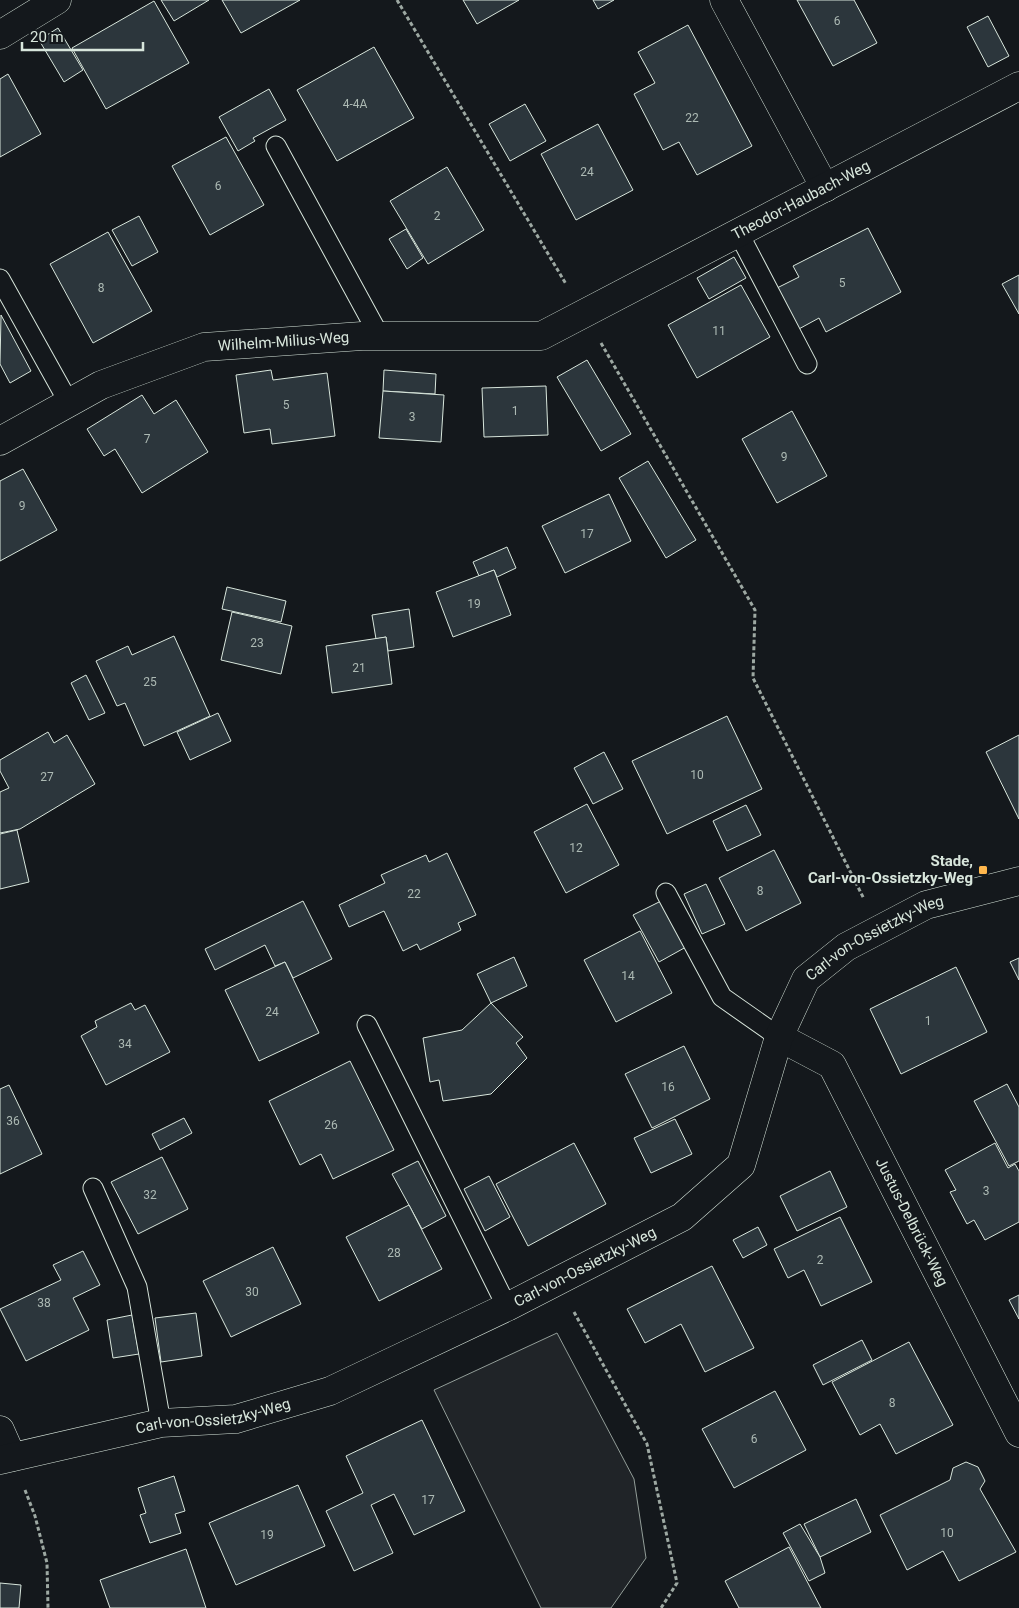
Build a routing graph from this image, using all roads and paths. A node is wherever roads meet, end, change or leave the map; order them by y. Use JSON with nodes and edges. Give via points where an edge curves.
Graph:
{"nodes":[{"id":1,"x":57,"y":0,"type":"edge"},
{"id":2,"x":397,"y":0,"type":"edge"},
{"id":3,"x":724,"y":0,"type":"edge"},
{"id":4,"x":0,"y":35,"type":"edge"},
{"id":5,"x":1019,"y":86,"type":"edge"},
{"id":6,"x":276,"y":146,"type":"dead end"},
{"id":7,"x":825,"y":188,"type":"junction"},
{"id":8,"x":739,"y":234,"type":"junction"},
{"id":9,"x":0,"y":279,"type":"edge"},
{"id":10,"x":584,"y":315,"type":"junction"},
{"id":11,"x":380,"y":337,"type":"junction"},
{"id":12,"x":807,"y":364,"type":"dead end"},
{"id":13,"x":69,"y":403,"type":"junction"},
{"id":14,"x":0,"y":441,"type":"edge"},
{"id":15,"x":1019,"y":882,"type":"edge"},
{"id":16,"x":666,"y":893,"type":"dead end"},
{"id":17,"x":880,"y":929,"type":"junction"},
{"id":18,"x":367,"y":1025,"type":"dead end"},
{"id":19,"x":779,"y":1037,"type":"junction"},
{"id":20,"x":94,"y":1188,"type":"dead end"},
{"id":21,"x":557,"y":1280,"type":"junction"},
{"id":22,"x":507,"y":1308,"type":"junction"},
{"id":23,"x":161,"y":1424,"type":"junction"},
{"id":24,"x":0,"y":1430,"type":"edge"},
{"id":25,"x":1019,"y":1433,"type":"edge"},
{"id":26,"x":6,"y":1459,"type":"edge"},
{"id":27,"x":48,"y":1608,"type":"edge"},
{"id":28,"x":661,"y":1608,"type":"edge"}],
"edges":[{"from":1,"to":4,"type":"street"},
{"from":2,"to":10,"type":"path"},
{"from":3,"to":7,"type":"street"},
{"from":5,"to":7,"type":"street","name":"Theodor-Haubach-Weg"},
{"from":6,"to":11,"type":"lane"},
{"from":7,"to":8,"type":"street","name":"Theodor-Haubach-Weg"},
{"from":8,"to":10,"type":"street","name":"Theodor-Haubach-Weg"},
{"from":8,"to":12,"type":"lane"},
{"from":9,"to":13,"type":"lane"},
{"from":10,"to":11,"type":"street","name":"Wilhelm-Milius-Weg","via":[[541,336]]},
{"from":10,"to":17,"type":"path","via":[[755,610],[753,678]]},
{"from":11,"to":13,"type":"street","name":"Wilhelm-Milius-Weg","via":[[204,347],[101,385]]},
{"from":13,"to":14,"type":"street","name":"Wilhelm-Milius-Weg"},
{"from":15,"to":17,"type":"street","name":"Carl-von-Ossietzky-Weg","via":[[926,905]]},
{"from":16,"to":19,"type":"lane","via":[[722,998]]},
{"from":17,"to":19,"type":"street","name":"Carl-von-Ossietzky-Weg","via":[[846,947],[806,979]]},
{"from":18,"to":22,"type":"lane"},
{"from":19,"to":21,"type":"street","name":"Carl-von-Ossietzky-Weg","via":[[741,1165],[682,1217]]},
{"from":19,"to":25,"type":"street","name":"Justus-Delbrück-Weg","via":[[832,1065]]},
{"from":20,"to":23,"type":"lane","via":[[137,1287]]},
{"from":21,"to":22,"type":"street","name":"Carl-von-Ossietzky-Weg"},
{"from":21,"to":28,"type":"path","via":[[647,1444],[676,1583]]},
{"from":22,"to":23,"type":"street","name":"Carl-von-Ossietzky-Weg","via":[[330,1391],[236,1419]]},
{"from":23,"to":26,"type":"street","name":"Carl-von-Ossietzky-Weg"},
{"from":24,"to":26,"type":"street"},
{"from":26,"to":27,"type":"path","via":[[35,1516],[47,1563]]}]}
